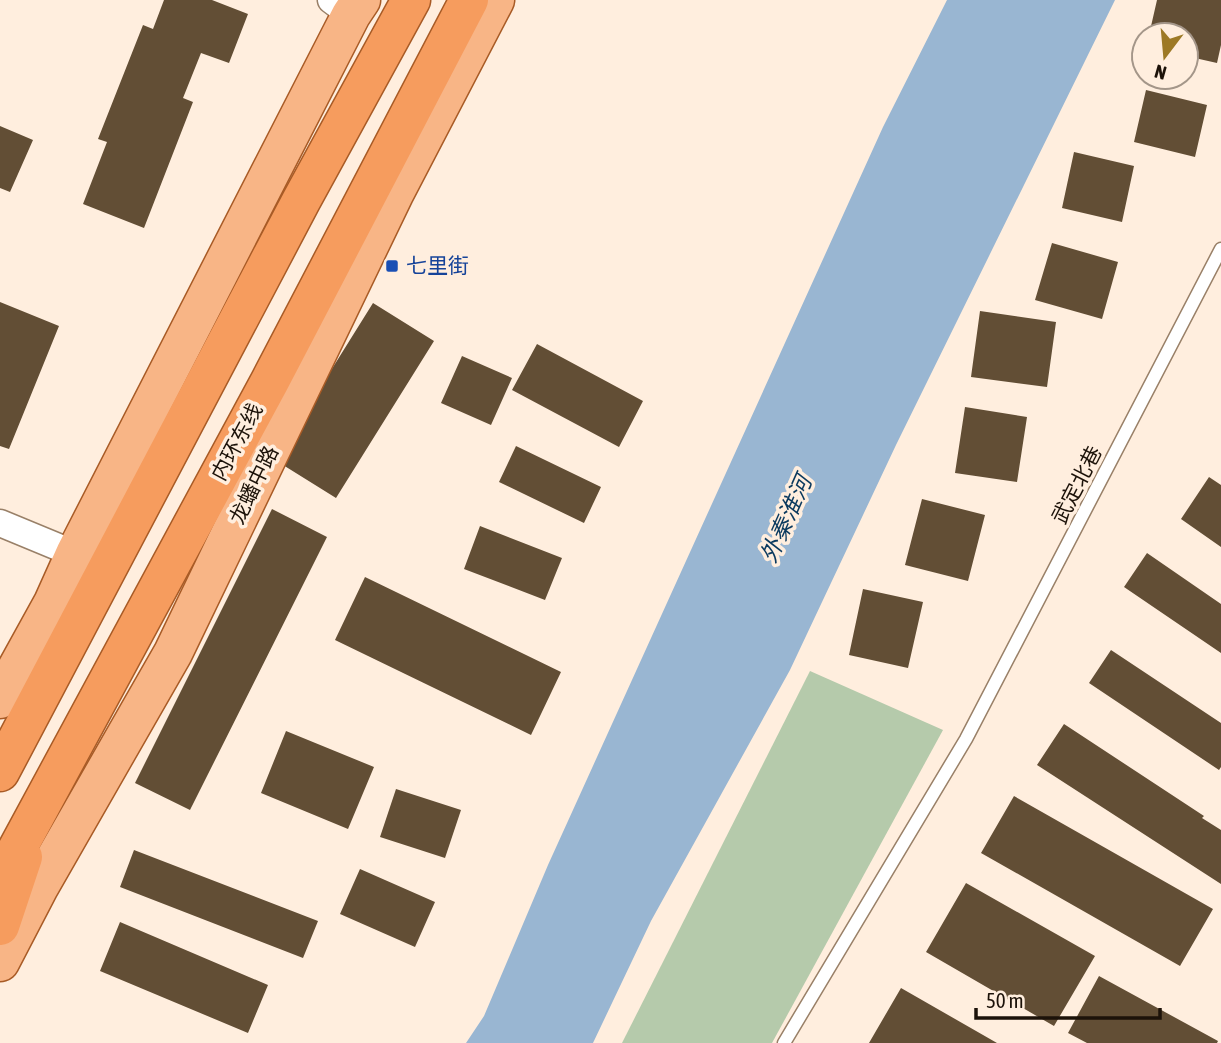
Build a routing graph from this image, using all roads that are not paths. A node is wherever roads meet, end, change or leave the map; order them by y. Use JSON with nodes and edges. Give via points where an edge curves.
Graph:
{"nodes":[{"id":1,"x":411,"y":0,"type":"edge"},
{"id":2,"x":469,"y":0,"type":"edge"},
{"id":3,"x":495,"y":0,"type":"edge"},
{"id":4,"x":348,"y":5,"type":"edge"},
{"id":5,"x":1221,"y":249,"type":"edge"},
{"id":6,"x":0,"y":523,"type":"edge"},
{"id":7,"x":75,"y":554,"type":"junction"},
{"id":8,"x":0,"y":698,"type":"edge"},
{"id":9,"x":0,"y":772,"type":"edge"},
{"id":10,"x":40,"y":806,"type":"junction"},
{"id":11,"x":0,"y":881,"type":"edge"},
{"id":12,"x":0,"y":926,"type":"edge"},
{"id":13,"x":0,"y":962,"type":"edge"},
{"id":14,"x":784,"y":1043,"type":"edge"}],
"edges":[{"from":1,"to":9,"type":"highway"},
{"from":2,"to":10,"type":"highway","name":"内环东线"},
{"from":3,"to":13,"type":"main road","name":"龙蟠中路","via":[[394,194],[173,653]]},
{"from":4,"to":7,"type":"main road"},
{"from":5,"to":14,"type":"lane","name":"武定北巷","via":[[966,739]]},
{"from":6,"to":7,"type":"street"},
{"from":7,"to":8,"type":"main road"},
{"from":10,"to":11,"type":"highway","name":"内环东线"},
{"from":10,"to":12,"type":"highway"}]}
